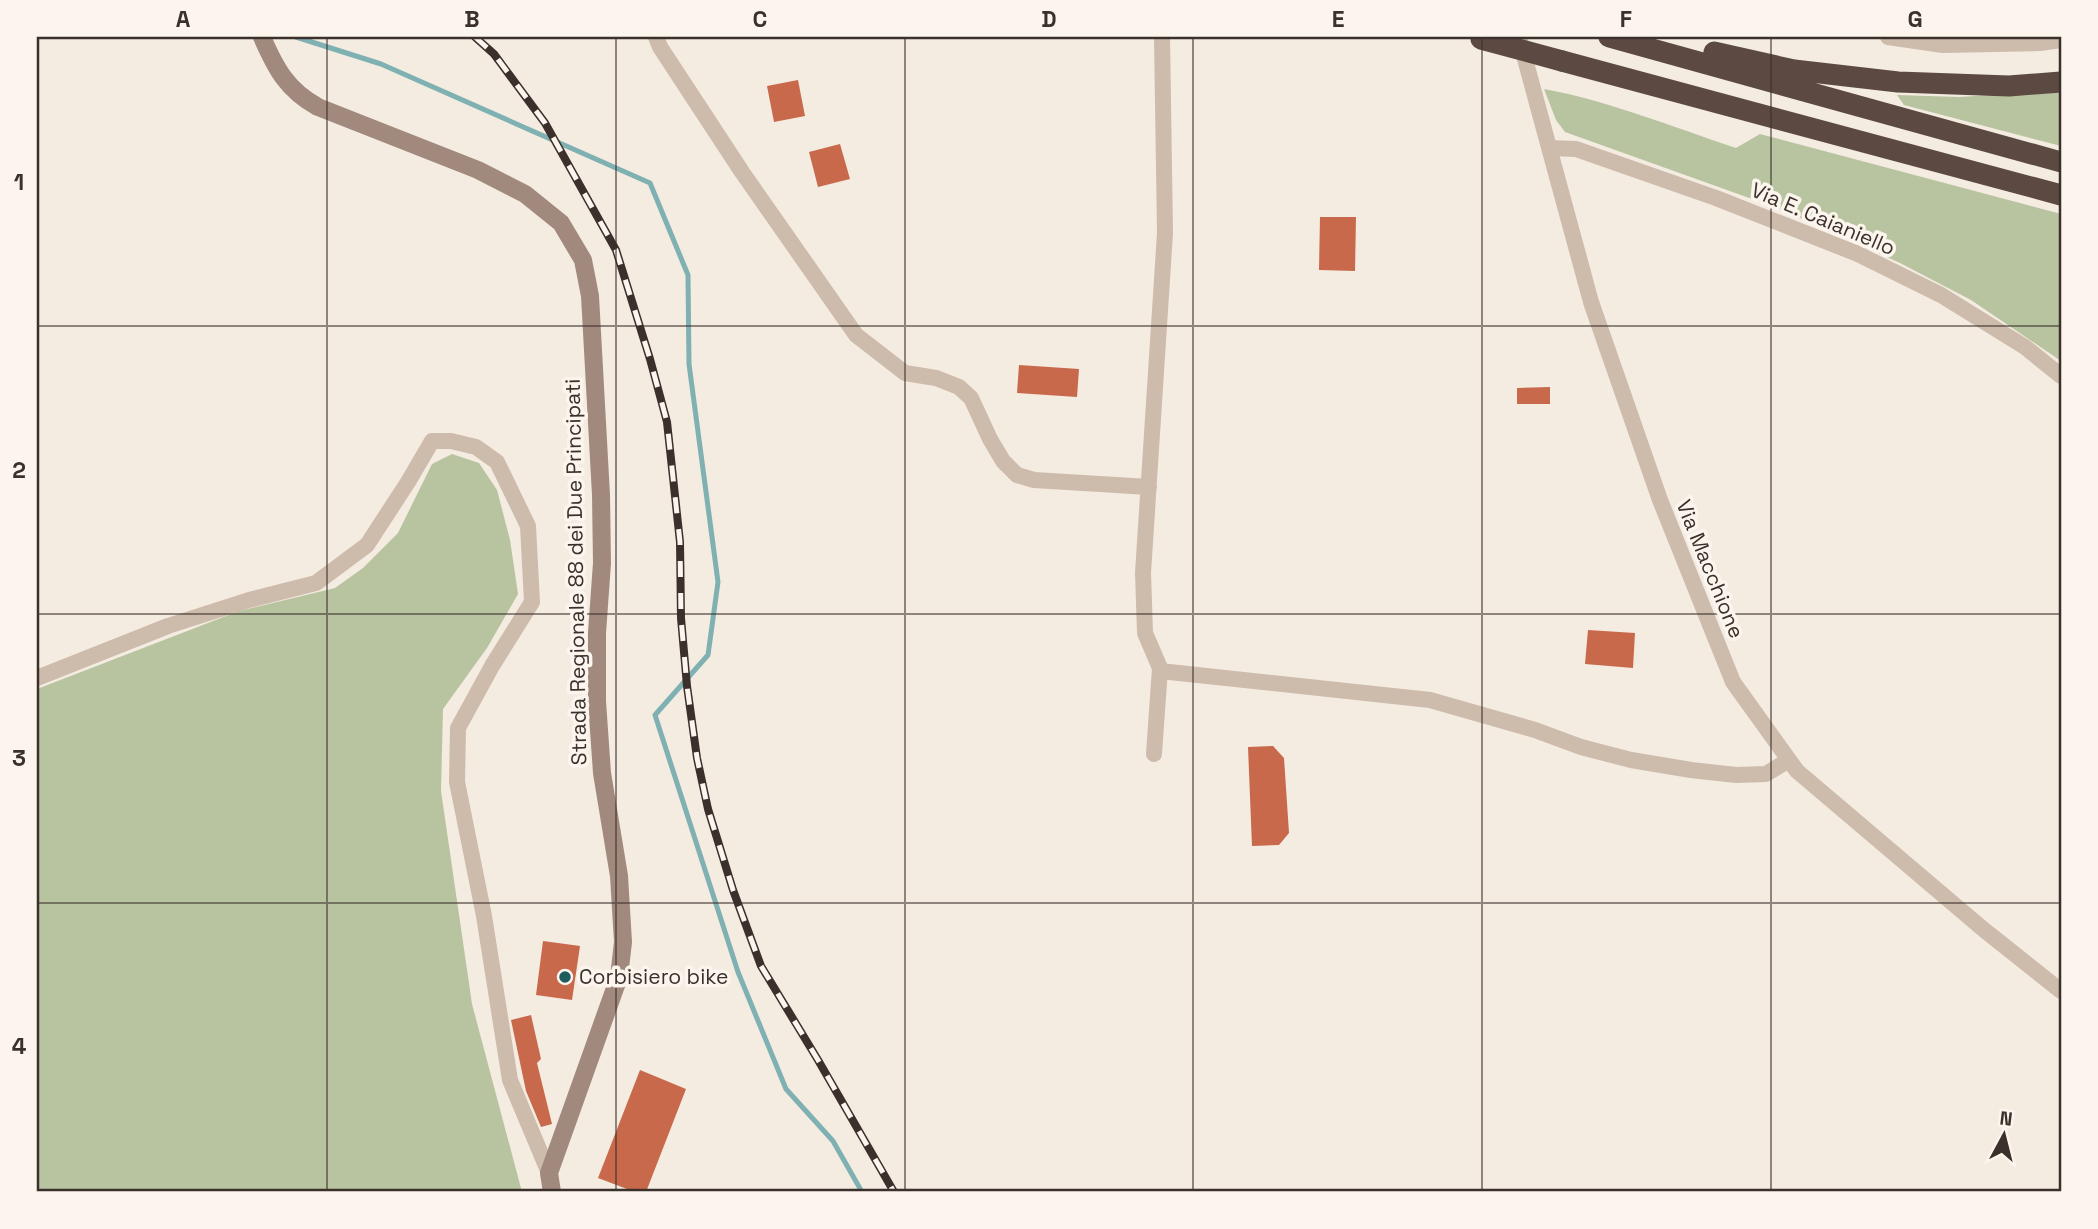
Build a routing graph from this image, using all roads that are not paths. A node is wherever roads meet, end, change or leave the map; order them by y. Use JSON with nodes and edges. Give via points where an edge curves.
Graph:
{"nodes":[{"id":1,"x":262,"y":37,"type":"edge"},
{"id":2,"x":656,"y":37,"type":"edge"},
{"id":3,"x":1162,"y":37,"type":"edge"},
{"id":4,"x":1519,"y":37,"type":"edge"},
{"id":5,"x":1609,"y":37,"type":"edge"},
{"id":6,"x":1647,"y":37,"type":"edge"},
{"id":7,"x":1888,"y":37,"type":"edge"},
{"id":8,"x":1477,"y":38,"type":"edge"},
{"id":9,"x":2061,"y":40,"type":"edge"},
{"id":10,"x":2061,"y":82,"type":"edge"},
{"id":11,"x":1549,"y":148,"type":"junction"},
{"id":12,"x":2061,"y":162,"type":"edge"},
{"id":13,"x":2061,"y":195,"type":"edge"},
{"id":14,"x":2061,"y":376,"type":"edge"},
{"id":15,"x":1149,"y":487,"type":"junction"},
{"id":16,"x":1160,"y":671,"type":"junction"},
{"id":17,"x":37,"y":678,"type":"edge"},
{"id":18,"x":1154,"y":754,"type":"dead end"},
{"id":19,"x":1789,"y":760,"type":"junction"},
{"id":20,"x":2061,"y":991,"type":"edge"},
{"id":21,"x":549,"y":1173,"type":"junction"},
{"id":22,"x":552,"y":1192,"type":"edge"}],
"edges":[{"from":1,"to":21,"type":"main road","name":"Strada Regionale 88 dei Due Principati","via":[[274,65],[303,99],[478,170],[525,194],[561,223],[583,260],[590,296],[601,495],[597,701],[623,942],[619,977]]},
{"from":2,"to":15,"type":"street","via":[[856,335],[905,373],[936,378],[971,398],[1003,461],[1017,475]]},
{"from":3,"to":15,"type":"street","via":[[1165,233]]},
{"from":4,"to":11,"type":"street","name":"Via Macchione"},
{"from":5,"to":12,"type":"highway"},
{"from":6,"to":10,"type":"highway","via":[[1794,70],[1885,81],[2009,86]]},
{"from":7,"to":9,"type":"street","via":[[1943,45]]},
{"from":8,"to":13,"type":"highway","bridge":true},
{"from":11,"to":14,"type":"street","name":"Via E. Caianiello","via":[[1576,149],[1858,254],[1941,295],[2025,347]]},
{"from":11,"to":19,"type":"street","name":"Via Macchione","via":[[1591,302],[1660,500],[1733,682]]},
{"from":15,"to":16,"type":"street","via":[[1143,573],[1145,633]]},
{"from":16,"to":18,"type":"street"},
{"from":16,"to":19,"type":"street","via":[[1430,700],[1581,747],[1691,770],[1766,774]]},
{"from":17,"to":21,"type":"street","via":[[167,626],[316,583],[366,545],[432,442],[476,447],[497,463],[528,526],[532,602],[458,728],[457,782],[510,1080]]},
{"from":19,"to":20,"type":"street","name":"Via Macchione"},
{"from":21,"to":22,"type":"main road","name":"Strada Regionale 88 dei Due Principati"}]}
